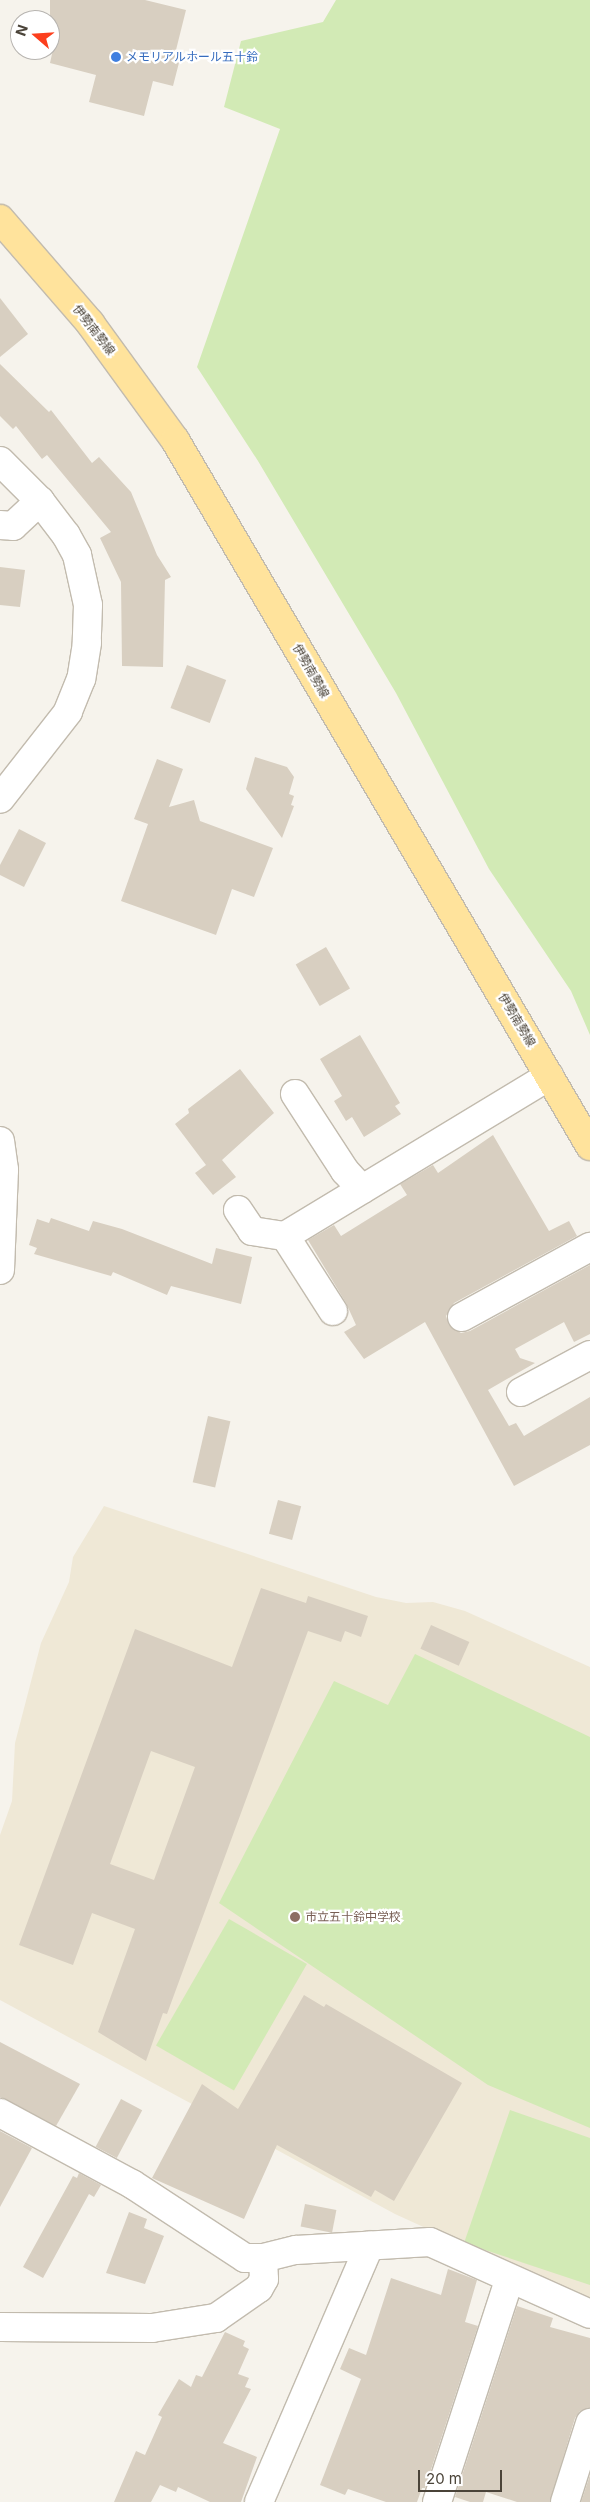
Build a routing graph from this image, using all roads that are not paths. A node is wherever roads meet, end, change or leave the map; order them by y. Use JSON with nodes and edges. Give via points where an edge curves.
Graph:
{"nodes":[{"id":1,"x":0,"y":219,"type":"edge"},
{"id":2,"x":0,"y":461,"type":"edge"},
{"id":3,"x":40,"y":501,"type":"junction"},
{"id":4,"x":0,"y":525,"type":"edge"},
{"id":5,"x":0,"y":799,"type":"edge"},
{"id":6,"x":550,"y":1076,"type":"junction"},
{"id":7,"x":295,"y":1094,"type":"dead end"},
{"id":8,"x":0,"y":1140,"type":"edge"},
{"id":9,"x":590,"y":1146,"type":"edge"},
{"id":10,"x":362,"y":1189,"type":"junction"},
{"id":11,"x":238,"y":1210,"type":"dead end"},
{"id":12,"x":285,"y":1236,"type":"junction"},
{"id":13,"x":590,"y":1247,"type":"edge"},
{"id":14,"x":0,"y":1270,"type":"edge"},
{"id":15,"x":333,"y":1311,"type":"dead end"},
{"id":16,"x":462,"y":1318,"type":"dead end"},
{"id":17,"x":590,"y":1355,"type":"edge"},
{"id":18,"x":520,"y":1392,"type":"dead end"},
{"id":19,"x":0,"y":2114,"type":"edge"},
{"id":20,"x":369,"y":2246,"type":"junction"},
{"id":21,"x":264,"y":2258,"type":"junction"},
{"id":22,"x":509,"y":2280,"type":"junction"},
{"id":23,"x":590,"y":2314,"type":"edge"},
{"id":24,"x":0,"y":2327,"type":"edge"},
{"id":25,"x":590,"y":2423,"type":"edge"},
{"id":26,"x":258,"y":2502,"type":"edge"},
{"id":27,"x":437,"y":2502,"type":"edge"},
{"id":28,"x":566,"y":2502,"type":"edge"}],
"edges":[{"from":1,"to":6,"type":"main road","name":"伊勢南勢線","via":[[90,323],[175,440]]},
{"from":2,"to":3,"type":"street"},
{"from":3,"to":4,"type":"street","via":[[13,526]]},
{"from":3,"to":5,"type":"street","via":[[77,555],[88,605],[87,643],[80,679],[68,712]]},
{"from":6,"to":9,"type":"main road","name":"伊勢南勢線"},
{"from":6,"to":10,"type":"street"},
{"from":7,"to":10,"type":"street","via":[[345,1172]]},
{"from":8,"to":14,"type":"street","via":[[4,1170]]},
{"from":10,"to":12,"type":"street"},
{"from":11,"to":12,"type":"street","via":[[252,1231]]},
{"from":12,"to":15,"type":"street"},
{"from":13,"to":16,"type":"street"},
{"from":17,"to":18,"type":"street"},
{"from":19,"to":21,"type":"street","via":[[132,2184],[233,2253],[245,2258]]},
{"from":20,"to":21,"type":"street","via":[[296,2250]]},
{"from":20,"to":22,"type":"street","via":[[430,2242]]},
{"from":20,"to":26,"type":"street"},
{"from":21,"to":24,"type":"street","via":[[264,2279],[258,2288],[216,2318],[152,2328]]},
{"from":22,"to":23,"type":"street"},
{"from":22,"to":27,"type":"street"},
{"from":25,"to":28,"type":"street"}]}
